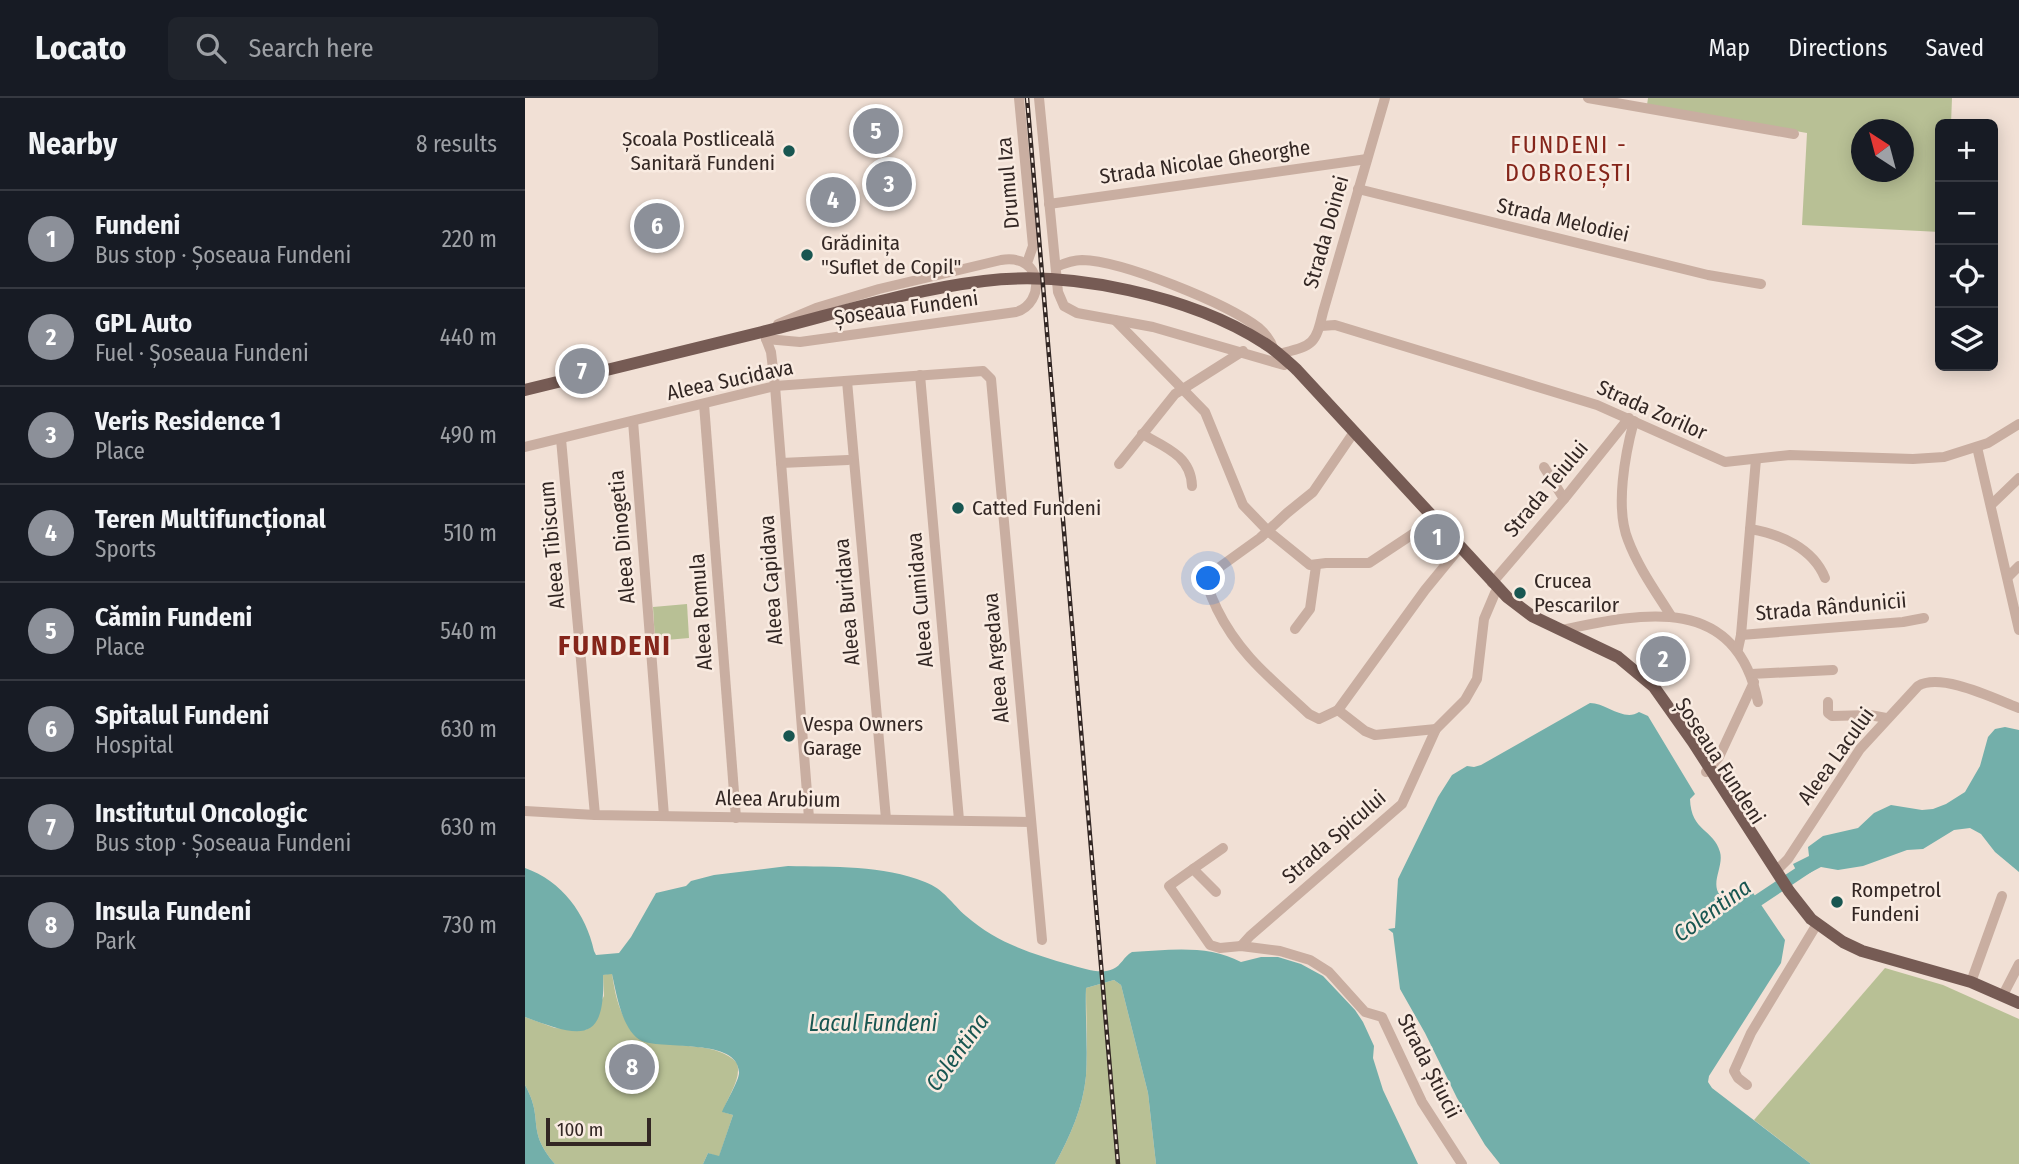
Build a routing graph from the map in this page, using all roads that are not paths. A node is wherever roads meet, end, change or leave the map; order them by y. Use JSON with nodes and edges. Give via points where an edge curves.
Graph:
{"nodes":[{"id":1,"x":1020,"y":98,"type":"edge"},
{"id":2,"x":1038,"y":98,"type":"edge"},
{"id":3,"x":1385,"y":98,"type":"edge"},
{"id":4,"x":1588,"y":98,"type":"edge"},
{"id":5,"x":1643,"y":103,"type":"edge"},
{"id":6,"x":1794,"y":134,"type":"dead end"},
{"id":7,"x":1367,"y":159,"type":"junction"},
{"id":8,"x":1358,"y":189,"type":"junction"},
{"id":9,"x":1049,"y":204,"type":"junction"},
{"id":10,"x":1027,"y":263,"type":"junction"},
{"id":11,"x":1056,"y":267,"type":"junction"},
{"id":12,"x":1761,"y":284,"type":"dead end"},
{"id":13,"x":1115,"y":320,"type":"junction"},
{"id":14,"x":1321,"y":326,"type":"junction"},
{"id":15,"x":765,"y":336,"type":"junction"},
{"id":16,"x":1249,"y":344,"type":"junction"},
{"id":17,"x":1279,"y":356,"type":"junction"},
{"id":18,"x":988,"y":374,"type":"joint"},
{"id":19,"x":920,"y":375,"type":"junction"},
{"id":20,"x":847,"y":381,"type":"junction"},
{"id":21,"x":775,"y":386,"type":"junction"},
{"id":22,"x":1183,"y":388,"type":"junction"},
{"id":23,"x":525,"y":390,"type":"edge"},
{"id":24,"x":525,"y":396,"type":"edge"},
{"id":25,"x":704,"y":404,"type":"junction"},
{"id":26,"x":1631,"y":420,"type":"junction"},
{"id":27,"x":632,"y":421,"type":"junction"},
{"id":28,"x":2019,"y":424,"type":"edge"},
{"id":29,"x":1142,"y":434,"type":"junction"},
{"id":30,"x":1352,"y":435,"type":"junction"},
{"id":31,"x":561,"y":439,"type":"junction"},
{"id":32,"x":525,"y":447,"type":"edge"},
{"id":33,"x":1977,"y":447,"type":"junction"},
{"id":34,"x":1756,"y":459,"type":"junction"},
{"id":35,"x":848,"y":460,"type":"dead end"},
{"id":36,"x":781,"y":463,"type":"junction"},
{"id":37,"x":1119,"y":464,"type":"dead end"},
{"id":38,"x":1544,"y":467,"type":"dead end"},
{"id":39,"x":2019,"y":478,"type":"edge"},
{"id":40,"x":1192,"y":486,"type":"dead end"},
{"id":41,"x":1564,"y":499,"type":"junction"},
{"id":42,"x":1991,"y":505,"type":"junction"},
{"id":43,"x":1431,"y":522,"type":"junction"},
{"id":44,"x":1751,"y":529,"type":"junction"},
{"id":45,"x":1268,"y":531,"type":"junction"},
{"id":46,"x":1457,"y":551,"type":"junction"},
{"id":47,"x":1316,"y":566,"type":"junction"},
{"id":48,"x":2019,"y":566,"type":"edge"},
{"id":49,"x":2008,"y":577,"type":"junction"},
{"id":50,"x":1825,"y":578,"type":"dead end"},
{"id":51,"x":1493,"y":588,"type":"junction"},
{"id":52,"x":1671,"y":616,"type":"junction"},
{"id":53,"x":1924,"y":618,"type":"dead end"},
{"id":54,"x":1295,"y":629,"type":"dead end"},
{"id":55,"x":2019,"y":630,"type":"edge"},
{"id":56,"x":1562,"y":631,"type":"junction"},
{"id":57,"x":1741,"y":635,"type":"junction"},
{"id":58,"x":1738,"y":649,"type":"junction"},
{"id":59,"x":1833,"y":670,"type":"dead end"},
{"id":60,"x":1753,"y":678,"type":"junction"},
{"id":61,"x":1758,"y":702,"type":"dead end"},
{"id":62,"x":1828,"y":702,"type":"dead end"},
{"id":63,"x":2019,"y":708,"type":"edge"},
{"id":64,"x":1338,"y":710,"type":"junction"},
{"id":65,"x":1886,"y":718,"type":"junction"},
{"id":66,"x":1436,"y":729,"type":"junction"},
{"id":67,"x":1708,"y":771,"type":"junction"},
{"id":68,"x":525,"y":811,"type":"edge"},
{"id":69,"x":595,"y":815,"type":"junction"},
{"id":70,"x":664,"y":816,"type":"junction"},
{"id":71,"x":736,"y":818,"type":"junction"},
{"id":72,"x":809,"y":818,"type":"junction"},
{"id":73,"x":886,"y":819,"type":"junction"},
{"id":74,"x":959,"y":820,"type":"junction"},
{"id":75,"x":1030,"y":822,"type":"junction"},
{"id":76,"x":1223,"y":848,"type":"dead end"},
{"id":77,"x":1193,"y":869,"type":"junction"},
{"id":78,"x":1775,"y":873,"type":"junction"},
{"id":79,"x":1216,"y":891,"type":"dead end"},
{"id":80,"x":2003,"y":896,"type":"dead end"},
{"id":81,"x":1801,"y":912,"type":"junction"},
{"id":82,"x":1814,"y":929,"type":"junction"},
{"id":83,"x":1042,"y":940,"type":"dead end"},
{"id":84,"x":1241,"y":946,"type":"junction"},
{"id":85,"x":2019,"y":964,"type":"edge"},
{"id":86,"x":1971,"y":982,"type":"junction"},
{"id":87,"x":2004,"y":995,"type":"junction"},
{"id":88,"x":2019,"y":1003,"type":"edge"},
{"id":89,"x":2019,"y":1011,"type":"edge"},
{"id":90,"x":1748,"y":1086,"type":"dead end"},
{"id":91,"x":1462,"y":1164,"type":"edge"}],
"edges":[{"from":1,"to":10,"type":"street","name":"Drumul Iza","via":[[1033,246]]},
{"from":2,"to":9,"type":"street"},
{"from":3,"to":7,"type":"street","name":"Strada Doinei"},
{"from":4,"to":5,"type":"street"},
{"from":5,"to":6,"type":"street"},
{"from":7,"to":8,"type":"street","name":"Strada Doinei"},
{"from":7,"to":9,"type":"street","name":"Strada Nicolae Gheorghe"},
{"from":8,"to":12,"type":"street","name":"Strada Melodiei"},
{"from":8,"to":14,"type":"street","name":"Strada Doinei"},
{"from":9,"to":11,"type":"street"},
{"from":10,"to":15,"type":"street","name":"Șoseaua Fundeni","via":[[1008,259],[922,277],[806,311]]},
{"from":10,"to":15,"type":"street","name":"Șoseaua Fundeni","via":[[1034,275],[1034,298],[1016,312],[800,342]]},
{"from":11,"to":13,"type":"street","name":"Șoseaua Fundeni","via":[[1064,306]]},
{"from":11,"to":17,"type":"street","name":"Șoseaua Fundeni","via":[[1076,260],[1092,261],[1186,291],[1253,324]]},
{"from":13,"to":16,"type":"street","name":"Șoseaua Fundeni"},
{"from":13,"to":22,"type":"street"},
{"from":14,"to":17,"type":"street","via":[[1311,343]]},
{"from":14,"to":26,"type":"street","name":"Strada Zorilor","via":[[1335,325]]},
{"from":15,"to":16,"type":"main road","name":"Șoseaua Fundeni","via":[[961,292],[1028,286],[1083,290],[1164,308]]},
{"from":15,"to":21,"type":"street","name":"Aleea Capidava"},
{"from":15,"to":23,"type":"main road","name":"Șoseaua Fundeni"},
{"from":15,"to":24,"type":"main road","name":"Șoseaua Fundeni"},
{"from":16,"to":17,"type":"main road","name":"Șoseaua Fundeni"},
{"from":16,"to":22,"type":"street"},
{"from":17,"to":30,"type":"main road","name":"Șoseaua Fundeni"},
{"from":17,"to":51,"type":"main road","name":"Șoseaua Fundeni","via":[[1321,395]]},
{"from":18,"to":19,"type":"street","name":"Aleea Sucidava"},
{"from":18,"to":75,"type":"street","name":"Aleea Argedava"},
{"from":19,"to":20,"type":"street","name":"Aleea Sucidava"},
{"from":19,"to":74,"type":"street","name":"Aleea Cumidava"},
{"from":20,"to":21,"type":"street","name":"Aleea Sucidava"},
{"from":20,"to":73,"type":"street","name":"Aleea Buridava"},
{"from":21,"to":25,"type":"street","name":"Aleea Sucidava"},
{"from":21,"to":36,"type":"street","name":"Aleea Capidava"},
{"from":22,"to":29,"type":"street"},
{"from":22,"to":45,"type":"street","via":[[1210,420],[1239,500]]},
{"from":25,"to":27,"type":"street","name":"Aleea Sucidava"},
{"from":25,"to":71,"type":"street","name":"Aleea Romula"},
{"from":26,"to":34,"type":"street","name":"Strada Zorilor","via":[[1718,460]]},
{"from":26,"to":41,"type":"street","name":"Strada Teiului"},
{"from":26,"to":52,"type":"street","via":[[1623,487],[1624,529]]},
{"from":27,"to":31,"type":"street","name":"Aleea Sucidava"},
{"from":27,"to":70,"type":"street","name":"Aleea Dinogetia"},
{"from":28,"to":33,"type":"street","name":"Strada Zorilor"},
{"from":29,"to":37,"type":"street"},
{"from":29,"to":40,"type":"street","via":[[1183,459]]},
{"from":30,"to":43,"type":"main road","name":"Șoseaua Fundeni"},
{"from":30,"to":45,"type":"street","via":[[1318,486]]},
{"from":31,"to":32,"type":"street","name":"Aleea Sucidava"},
{"from":31,"to":69,"type":"street","name":"Aleea Tibiscum"},
{"from":33,"to":34,"type":"street","name":"Strada Zorilor","via":[[1929,458],[1790,454]]},
{"from":33,"to":42,"type":"street"},
{"from":34,"to":44,"type":"street"},
{"from":35,"to":36,"type":"street"},
{"from":36,"to":72,"type":"street","name":"Aleea Capidava"},
{"from":38,"to":41,"type":"street"},
{"from":39,"to":42,"type":"street"},
{"from":41,"to":51,"type":"street","name":"Strada Teiului"},
{"from":42,"to":49,"type":"street"},
{"from":43,"to":46,"type":"main road","name":"Șoseaua Fundeni"},
{"from":43,"to":47,"type":"street","via":[[1369,563]]},
{"from":44,"to":50,"type":"street","via":[[1791,541],[1820,567]]},
{"from":44,"to":57,"type":"street"},
{"from":45,"to":47,"type":"street"},
{"from":45,"to":64,"type":"street","via":[[1210,574],[1210,594],[1236,643],[1309,714],[1323,718]]},
{"from":46,"to":51,"type":"main road","name":"Șoseaua Fundeni"},
{"from":46,"to":64,"type":"street"},
{"from":47,"to":54,"type":"street","via":[[1310,609]]},
{"from":48,"to":49,"type":"street"},
{"from":49,"to":55,"type":"street"},
{"from":51,"to":56,"type":"main road","name":"Șoseaua Fundeni"},
{"from":51,"to":66,"type":"street","name":"Strada Spicului","via":[[1477,679],[1465,700]]},
{"from":51,"to":67,"type":"main road","name":"Șoseaua Fundeni","via":[[1528,619],[1609,657],[1633,674],[1660,702]]},
{"from":52,"to":56,"type":"street","via":[[1643,616]]},
{"from":52,"to":58,"type":"street","via":[[1714,631]]},
{"from":53,"to":57,"type":"street","name":"Strada Rândunicii"},
{"from":56,"to":67,"type":"main road","name":"Șoseaua Fundeni","via":[[1618,657],[1644,677],[1667,704]]},
{"from":57,"to":58,"type":"street"},
{"from":58,"to":60,"type":"street"},
{"from":59,"to":60,"type":"street"},
{"from":60,"to":61,"type":"street"},
{"from":60,"to":67,"type":"street","via":[[1720,757]]},
{"from":62,"to":65,"type":"street","via":[[1832,716]]},
{"from":63,"to":65,"type":"street","name":"Aleea Lacului","via":[[1931,680],[1918,686]]},
{"from":64,"to":66,"type":"street","via":[[1375,734]]},
{"from":65,"to":78,"type":"street","name":"Aleea Lacului"},
{"from":66,"to":84,"type":"street","name":"Strada Spicului","via":[[1402,804]]},
{"from":67,"to":78,"type":"main road","name":"Șoseaua Fundeni"},
{"from":68,"to":69,"type":"street","name":"Aleea Arubium"},
{"from":69,"to":70,"type":"street","name":"Aleea Arubium"},
{"from":70,"to":71,"type":"street","name":"Aleea Arubium"},
{"from":71,"to":72,"type":"street","name":"Aleea Arubium"},
{"from":72,"to":73,"type":"street","name":"Aleea Arubium"},
{"from":73,"to":74,"type":"street","name":"Aleea Arubium"},
{"from":74,"to":75,"type":"street","name":"Aleea Arubium"},
{"from":75,"to":83,"type":"street","name":"Aleea Argedava"},
{"from":76,"to":77,"type":"street"},
{"from":77,"to":79,"type":"street"},
{"from":77,"to":84,"type":"street","name":"Strada Știucii","via":[[1170,888],[1210,945]]},
{"from":78,"to":81,"type":"main road","name":"Șoseaua Fundeni"},
{"from":80,"to":86,"type":"street"},
{"from":81,"to":82,"type":"main road","name":"Șoseaua Fundeni"},
{"from":81,"to":86,"type":"main road","name":"Șoseaua Fundeni","via":[[1862,951]]},
{"from":82,"to":89,"type":"main road","name":"Șoseaua Fundeni","via":[[1855,955],[1964,986]]},
{"from":82,"to":90,"type":"street","via":[[1742,1049],[1734,1071]]},
{"from":84,"to":91,"type":"street","name":"Strada Știucii","via":[[1310,960],[1329,972],[1365,1012],[1382,1017],[1422,1102]]},
{"from":85,"to":87,"type":"street"},
{"from":86,"to":87,"type":"main road","name":"Șoseaua Fundeni"},
{"from":87,"to":88,"type":"main road","name":"Șoseaua Fundeni"}]}
